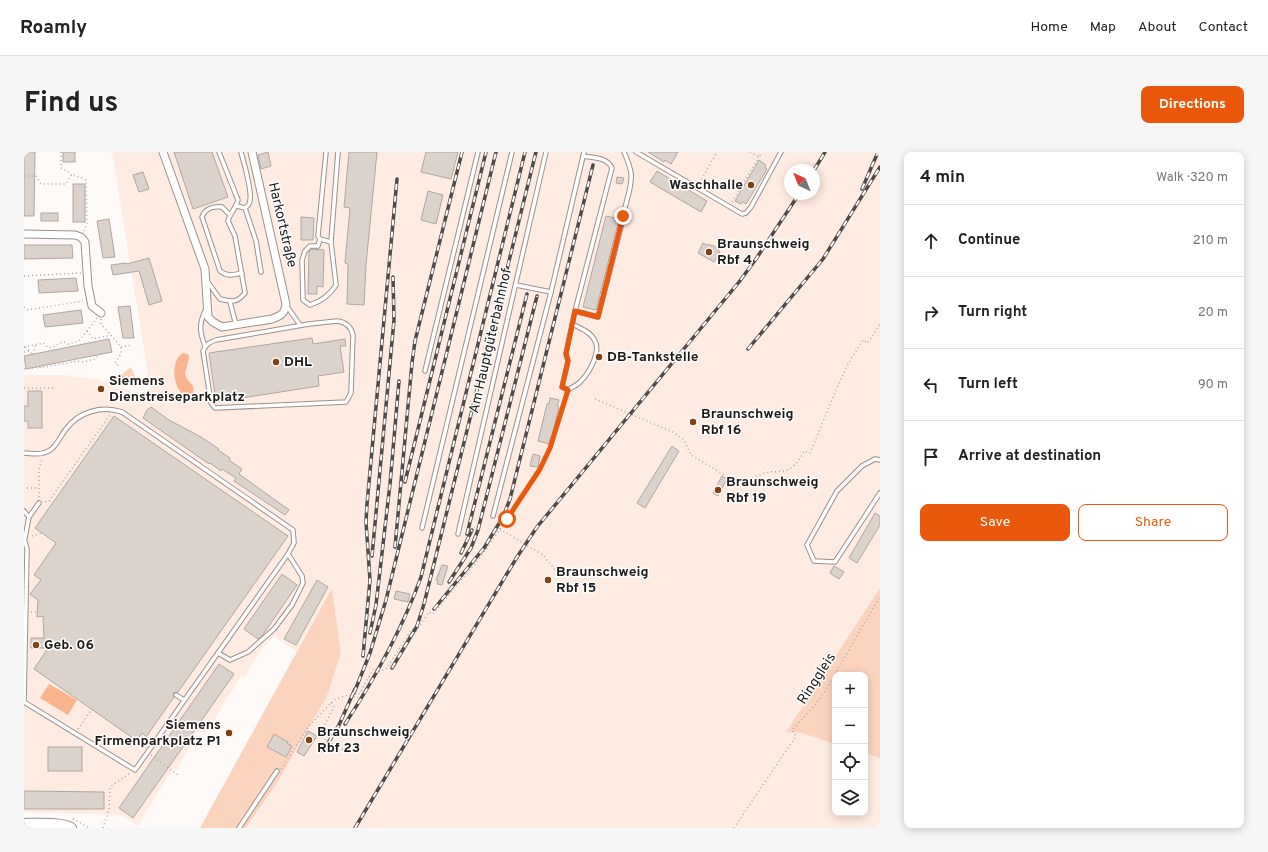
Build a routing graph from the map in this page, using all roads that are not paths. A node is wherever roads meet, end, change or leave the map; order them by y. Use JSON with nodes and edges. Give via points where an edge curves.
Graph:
{"nodes":[{"id":1,"x":163,"y":152,"type":"edge"},
{"id":2,"x":219,"y":152,"type":"edge"},
{"id":3,"x":241,"y":152,"type":"edge"},
{"id":4,"x":252,"y":152,"type":"edge"},
{"id":5,"x":326,"y":152,"type":"edge"},
{"id":6,"x":338,"y":152,"type":"edge"},
{"id":7,"x":478,"y":152,"type":"edge"},
{"id":8,"x":512,"y":152,"type":"edge"},
{"id":9,"x":546,"y":152,"type":"edge"},
{"id":10,"x":624,"y":152,"type":"edge"},
{"id":11,"x":636,"y":152,"type":"edge"},
{"id":12,"x":781,"y":152,"type":"edge"},
{"id":13,"x":584,"y":154,"type":"edge"},
{"id":14,"x":237,"y":206,"type":"junction"},
{"id":15,"x":245,"y":208,"type":"junction"},
{"id":16,"x":230,"y":215,"type":"junction"},
{"id":17,"x":24,"y":234,"type":"edge"},
{"id":18,"x":320,"y":239,"type":"junction"},
{"id":19,"x":331,"y":242,"type":"junction"},
{"id":20,"x":242,"y":272,"type":"junction"},
{"id":21,"x":261,"y":272,"type":"dead end"},
{"id":22,"x":207,"y":280,"type":"junction"},
{"id":23,"x":516,"y":285,"type":"junction"},
{"id":24,"x":551,"y":292,"type":"junction"},
{"id":25,"x":230,"y":302,"type":"junction"},
{"id":26,"x":286,"y":304,"type":"junction"},
{"id":27,"x":207,"y":308,"type":"junction"},
{"id":28,"x":575,"y":311,"type":"junction"},
{"id":29,"x":101,"y":313,"type":"road end"},
{"id":30,"x":572,"y":324,"type":"junction"},
{"id":31,"x":236,"y":325,"type":"junction"},
{"id":32,"x":300,"y":326,"type":"junction"},
{"id":33,"x":205,"y":346,"type":"junction"},
{"id":34,"x":425,"y":371,"type":"dead end"},
{"id":35,"x":24,"y":453,"type":"edge"},
{"id":36,"x":880,"y":460,"type":"edge"},
{"id":37,"x":880,"y":493,"type":"edge"},
{"id":38,"x":38,"y":503,"type":"road end"},
{"id":39,"x":24,"y":511,"type":"edge"},
{"id":40,"x":493,"y":516,"type":"dead end"},
{"id":41,"x":29,"y":517,"type":"junction"},
{"id":42,"x":422,"y":528,"type":"dead end"},
{"id":43,"x":458,"y":534,"type":"dead end"},
{"id":44,"x":24,"y":538,"type":"edge"},
{"id":45,"x":288,"y":554,"type":"junction"},
{"id":46,"x":218,"y":653,"type":"junction"},
{"id":47,"x":176,"y":695,"type":"dead end"},
{"id":48,"x":184,"y":700,"type":"junction"},
{"id":49,"x":24,"y":702,"type":"edge"},
{"id":50,"x":278,"y":771,"type":"road end"},
{"id":51,"x":24,"y":824,"type":"edge"},
{"id":52,"x":71,"y":828,"type":"edge"},
{"id":53,"x":239,"y":828,"type":"edge"}],
"edges":[{"from":1,"to":22,"type":"street","via":[[206,269]]},
{"from":2,"to":14,"type":"lane","via":[[238,200]]},
{"from":3,"to":15,"type":"lane","via":[[250,199],[249,205]]},
{"from":4,"to":26,"type":"street","name":"Harkortstraße"},
{"from":5,"to":18,"type":"lane","via":[[318,236]]},
{"from":6,"to":19,"type":"lane"},
{"from":7,"to":34,"type":"lane"},
{"from":8,"to":42,"type":"lane","name":"Am Hauptgüterbahnhof"},
{"from":9,"to":23,"type":"lane","name":"Am Hauptgüterbahnhof"},
{"from":10,"to":28,"type":"lane","via":[[631,172],[631,183],[598,317]]},
{"from":11,"to":12,"type":"lane","via":[[743,214],[751,207]]},
{"from":13,"to":24,"type":"lane"},
{"from":13,"to":28,"type":"lane","via":[[602,159],[612,168]]},
{"from":14,"to":15,"type":"lane"},
{"from":14,"to":16,"type":"lane"},
{"from":15,"to":21,"type":"lane","via":[[256,241]]},
{"from":16,"to":20,"type":"lane","via":[[228,221],[235,236]]},
{"from":16,"to":20,"type":"lane","via":[[222,207],[216,206],[207,210],[202,217],[220,271],[229,276]]},
{"from":17,"to":29,"type":"street","via":[[81,237],[85,242],[92,306]]},
{"from":18,"to":19,"type":"lane"},
{"from":18,"to":19,"type":"lane","via":[[318,246],[310,246],[305,251],[302,260],[303,300],[310,304],[327,297],[336,284]]},
{"from":20,"to":25,"type":"lane","via":[[245,293],[240,300]]},
{"from":22,"to":25,"type":"lane","via":[[220,299]]},
{"from":22,"to":27,"type":"street"},
{"from":23,"to":24,"type":"lane"},
{"from":23,"to":43,"type":"lane","name":"Am Hauptgüterbahnhof"},
{"from":24,"to":40,"type":"lane"},
{"from":25,"to":31,"type":"lane"},
{"from":26,"to":31,"type":"street","via":[[280,316]]},
{"from":26,"to":32,"type":"lane"},
{"from":27,"to":31,"type":"street","via":[[208,316],[218,326]]},
{"from":27,"to":33,"type":"lane","via":[[201,320],[201,336]]},
{"from":28,"to":30,"type":"lane"},
{"from":30,"to":30,"type":"lane","via":[[562,387],[568,390],[580,383],[589,370],[596,352],[595,341],[590,335]]},
{"from":32,"to":33,"type":"lane","via":[[216,340]]},
{"from":32,"to":33,"type":"lane","via":[[337,321],[350,326],[354,343],[351,393],[346,402],[215,408],[211,403],[203,350]]},
{"from":35,"to":45,"type":"lane","via":[[43,453],[52,448],[76,418],[89,411],[115,409],[293,530],[294,543]]},
{"from":36,"to":37,"type":"lane","via":[[875,459],[862,466],[837,491],[807,545],[814,560],[835,562]]},
{"from":38,"to":41,"type":"lane"},
{"from":39,"to":41,"type":"lane"},
{"from":41,"to":44,"type":"lane"},
{"from":44,"to":49,"type":"lane","via":[[27,549]]},
{"from":45,"to":46,"type":"lane"},
{"from":45,"to":46,"type":"lane","via":[[302,576],[303,583],[292,605],[274,629],[248,652],[230,660]]},
{"from":46,"to":48,"type":"lane"},
{"from":47,"to":48,"type":"lane"},
{"from":48,"to":49,"type":"lane","via":[[135,770]]},
{"from":50,"to":53,"type":"lane"},
{"from":51,"to":52,"type":"street"}]}
